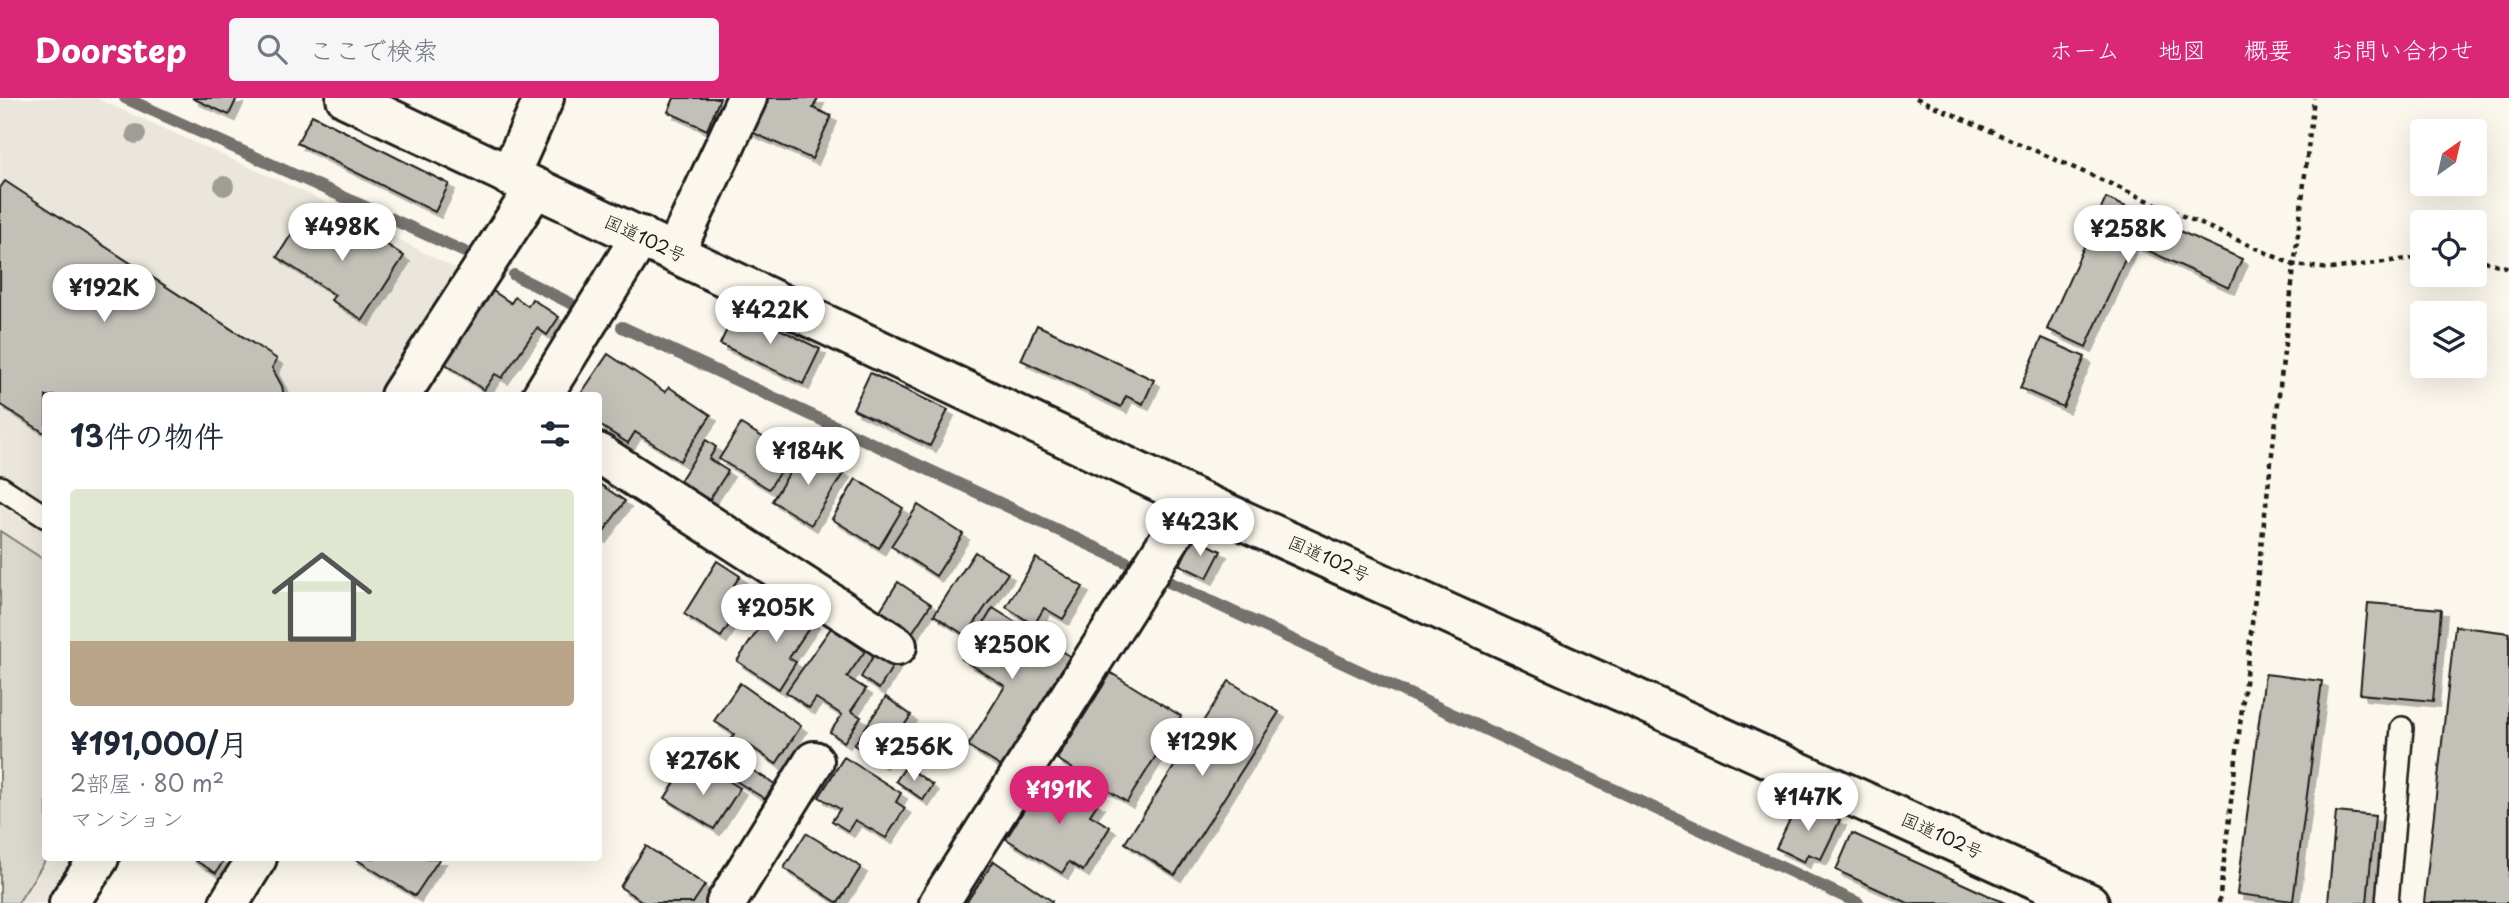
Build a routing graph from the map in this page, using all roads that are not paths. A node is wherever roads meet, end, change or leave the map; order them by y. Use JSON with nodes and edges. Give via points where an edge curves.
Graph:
{"nodes":[{"id":1,"x":346,"y":98,"type":"edge"},
{"id":2,"x":544,"y":98,"type":"edge"},
{"id":3,"x":747,"y":98,"type":"edge"},
{"id":4,"x":522,"y":182,"type":"junction"},
{"id":5,"x":658,"y":244,"type":"junction"},
{"id":6,"x":402,"y":392,"type":"edge"},
{"id":7,"x":545,"y":392,"type":"edge"},
{"id":8,"x":602,"y":456,"type":"edge"},
{"id":9,"x":0,"y":487,"type":"edge"},
{"id":10,"x":1195,"y":499,"type":"junction"},
{"id":11,"x":42,"y":514,"type":"edge"},
{"id":12,"x":897,"y":646,"type":"dead end"},
{"id":13,"x":2402,"y":728,"type":"dead end"},
{"id":14,"x":814,"y":761,"type":"dead end"},
{"id":15,"x":97,"y":861,"type":"edge"},
{"id":16,"x":255,"y":861,"type":"edge"},
{"id":17,"x":69,"y":903,"type":"edge"},
{"id":18,"x":229,"y":903,"type":"edge"},
{"id":19,"x":726,"y":903,"type":"edge"},
{"id":20,"x":940,"y":903,"type":"edge"},
{"id":21,"x":2089,"y":903,"type":"edge"},
{"id":22,"x":2387,"y":903,"type":"edge"}],
"edges":[{"from":1,"to":4,"type":"main road","name":"国道102号"},
{"from":2,"to":4,"type":"main road"},
{"from":3,"to":5,"type":"main road"},
{"from":4,"to":5,"type":"main road","name":"国道102号"},
{"from":4,"to":6,"type":"main road"},
{"from":5,"to":7,"type":"main road"},
{"from":5,"to":10,"type":"main road","name":"国道102号"},
{"from":8,"to":12,"type":"main road"},
{"from":9,"to":11,"type":"lane"},
{"from":10,"to":20,"type":"main road"},
{"from":10,"to":21,"type":"main road","name":"国道102号"},
{"from":13,"to":22,"type":"lane"},
{"from":14,"to":19,"type":"main road"},
{"from":15,"to":17,"type":"main road"},
{"from":16,"to":18,"type":"main road"}]}
